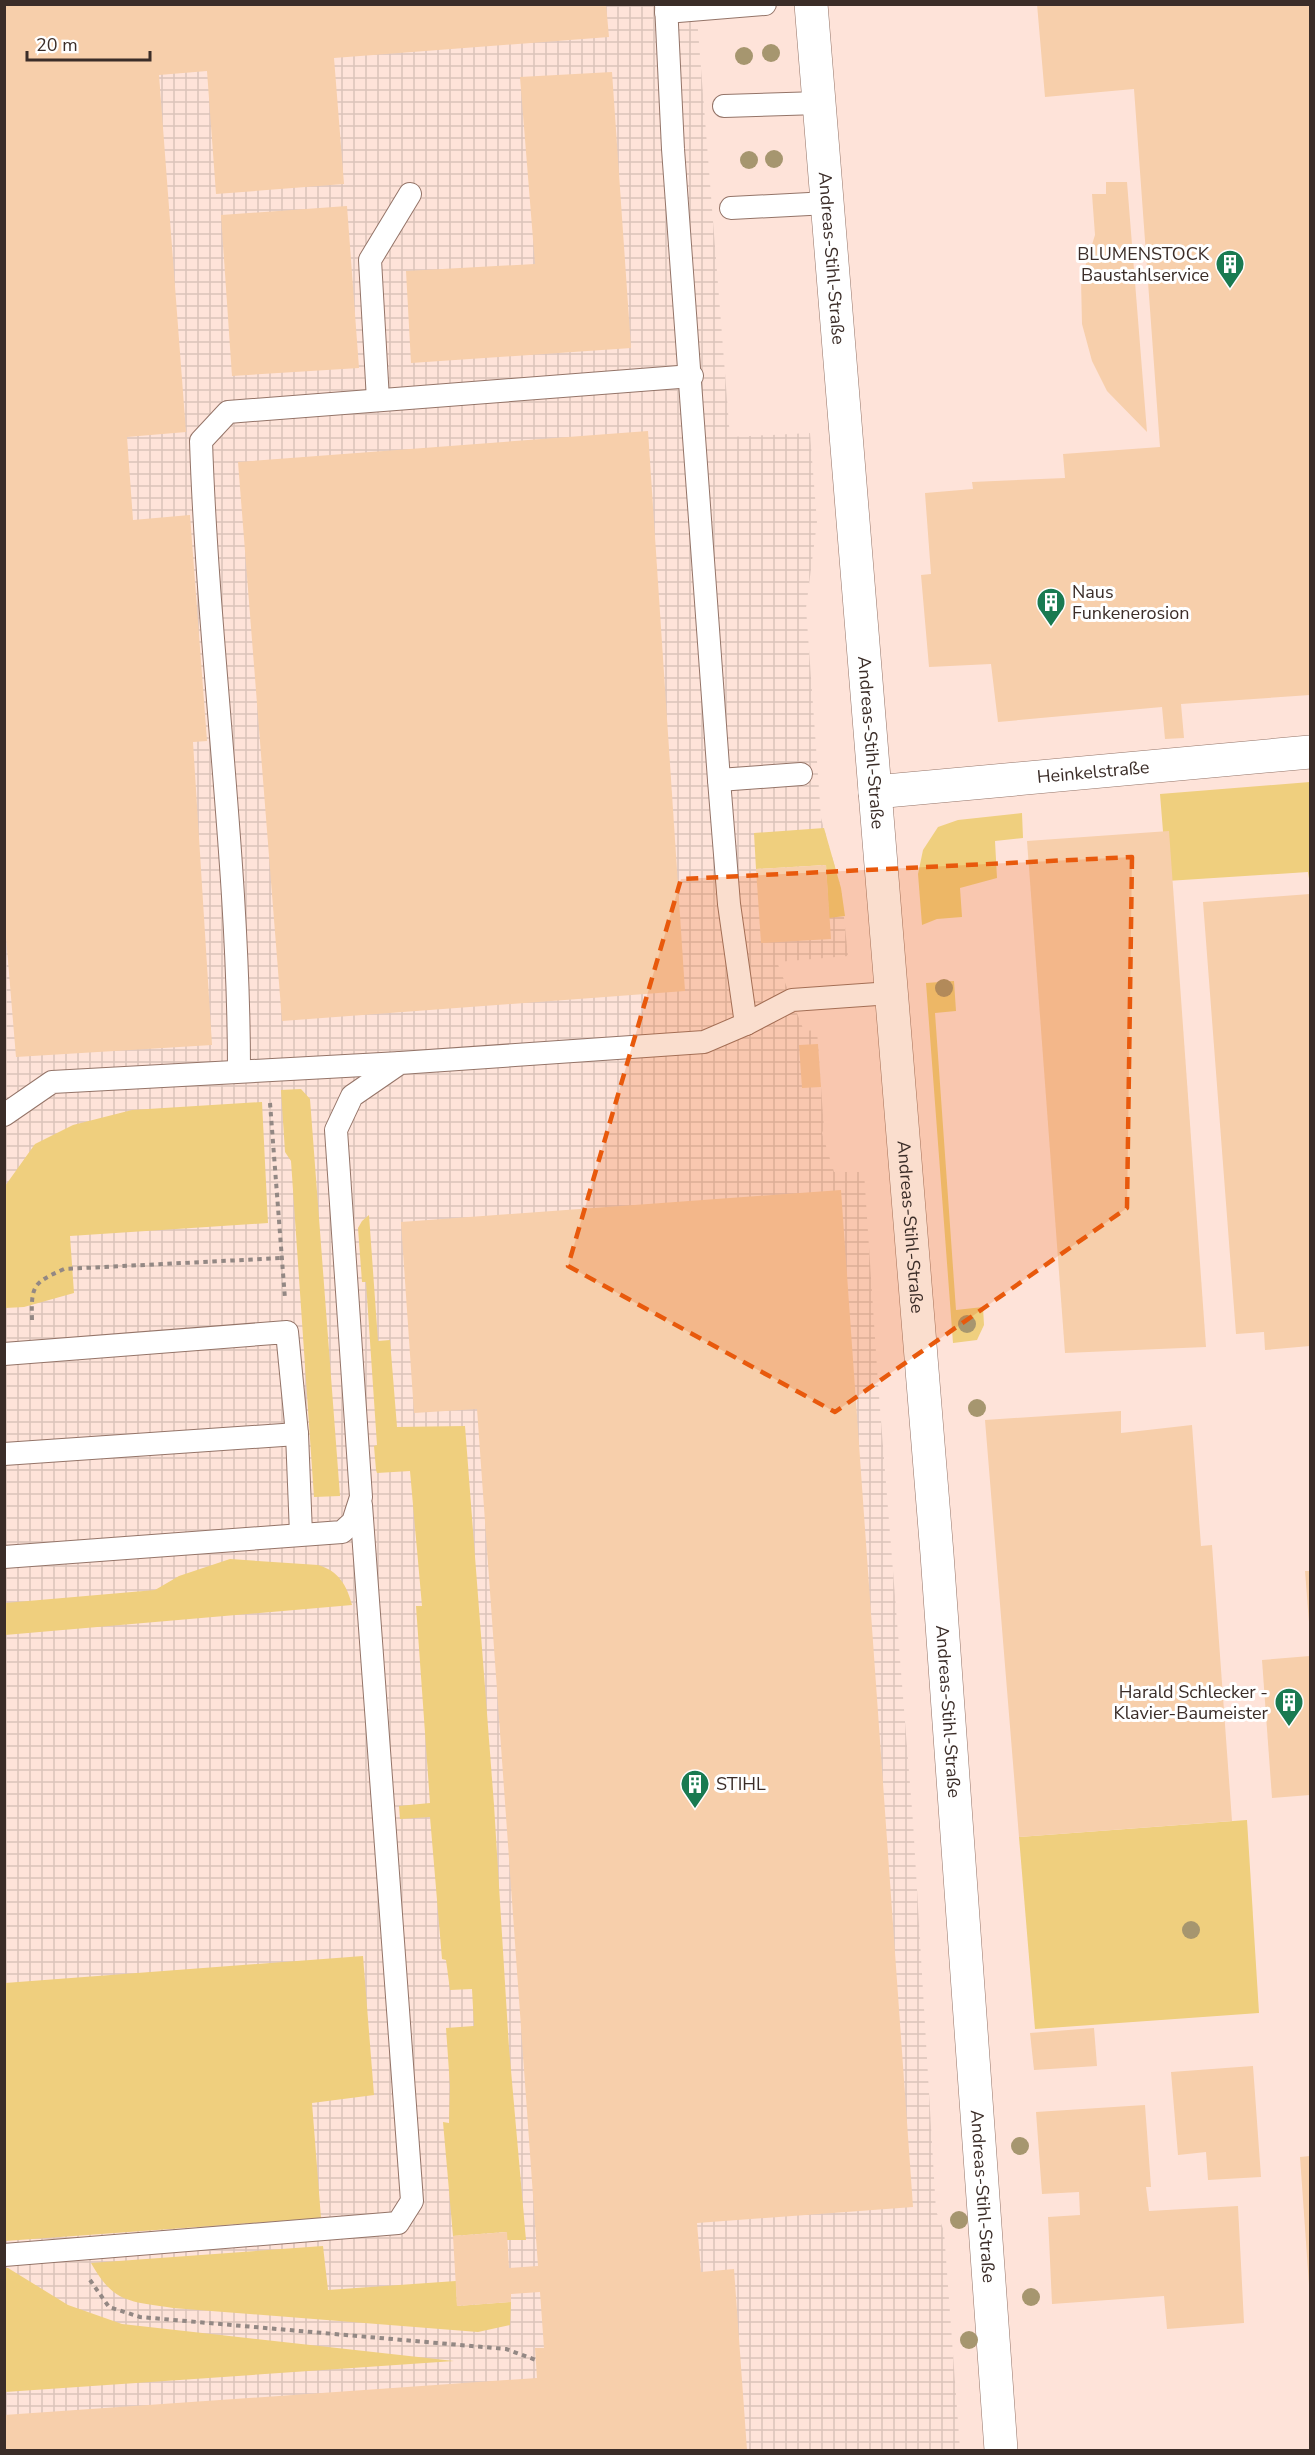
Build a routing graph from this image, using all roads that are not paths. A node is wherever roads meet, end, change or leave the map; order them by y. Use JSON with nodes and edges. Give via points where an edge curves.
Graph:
{"nodes":[{"id":1,"x":765,"y":4,"type":"edge"},
{"id":2,"x":811,"y":4,"type":"edge"},
{"id":3,"x":666,"y":8,"type":"edge"},
{"id":4,"x":819,"y":103,"type":"junction"},
{"id":5,"x":724,"y":106,"type":"dead end"},
{"id":6,"x":410,"y":194,"type":"dead end"},
{"id":7,"x":828,"y":203,"type":"junction"},
{"id":8,"x":731,"y":208,"type":"dead end"},
{"id":9,"x":692,"y":376,"type":"junction"},
{"id":10,"x":378,"y":400,"type":"junction"},
{"id":11,"x":1311,"y":753,"type":"edge"},
{"id":12,"x":801,"y":774,"type":"dead end"},
{"id":13,"x":719,"y":780,"type":"junction"},
{"id":14,"x":875,"y":792,"type":"junction"},
{"id":15,"x":891,"y":993,"type":"junction"},
{"id":16,"x":746,"y":1024,"type":"junction"},
{"id":17,"x":400,"y":1063,"type":"junction"},
{"id":18,"x":239,"y":1071,"type":"junction"},
{"id":19,"x":4,"y":1115,"type":"edge"},
{"id":20,"x":4,"y":1353,"type":"edge"},
{"id":21,"x":297,"y":1434,"type":"junction"},
{"id":22,"x":4,"y":1454,"type":"edge"},
{"id":23,"x":361,"y":1497,"type":"junction"},
{"id":24,"x":302,"y":1534,"type":"junction"},
{"id":25,"x":4,"y":1557,"type":"edge"},
{"id":26,"x":4,"y":2255,"type":"edge"},
{"id":27,"x":1001,"y":2451,"type":"edge"}],
"edges":[{"from":1,"to":3,"type":"lane"},
{"from":2,"to":4,"type":"street","name":"Andreas-Stihl-Straße"},
{"from":3,"to":9,"type":"lane"},
{"from":4,"to":5,"type":"lane"},
{"from":4,"to":7,"type":"street","name":"Andreas-Stihl-Straße"},
{"from":6,"to":10,"type":"lane","via":[[370,260]]},
{"from":7,"to":8,"type":"lane"},
{"from":7,"to":14,"type":"street","name":"Andreas-Stihl-Straße"},
{"from":9,"to":10,"type":"lane"},
{"from":9,"to":13,"type":"lane"},
{"from":10,"to":18,"type":"lane","via":[[228,412],[201,441],[203,520],[239,991]]},
{"from":11,"to":14,"type":"street","name":"Heinkelstraße"},
{"from":12,"to":13,"type":"lane"},
{"from":13,"to":16,"type":"lane","via":[[729,904]]},
{"from":14,"to":15,"type":"street","name":"Andreas-Stihl-Straße"},
{"from":15,"to":16,"type":"lane","via":[[792,1000]]},
{"from":15,"to":27,"type":"street","name":"Andreas-Stihl-Straße","via":[[941,1602]]},
{"from":16,"to":17,"type":"lane","via":[[704,1042]]},
{"from":17,"to":18,"type":"lane"},
{"from":17,"to":23,"type":"lane","via":[[352,1096],[336,1130]]},
{"from":18,"to":19,"type":"lane","via":[[52,1082]]},
{"from":20,"to":21,"type":"lane","via":[[287,1332]]},
{"from":21,"to":22,"type":"lane"},
{"from":21,"to":24,"type":"lane"},
{"from":23,"to":24,"type":"lane","via":[[353,1522],[342,1532]]},
{"from":23,"to":26,"type":"lane","via":[[412,2201],[398,2223]]},
{"from":24,"to":25,"type":"lane"}]}
